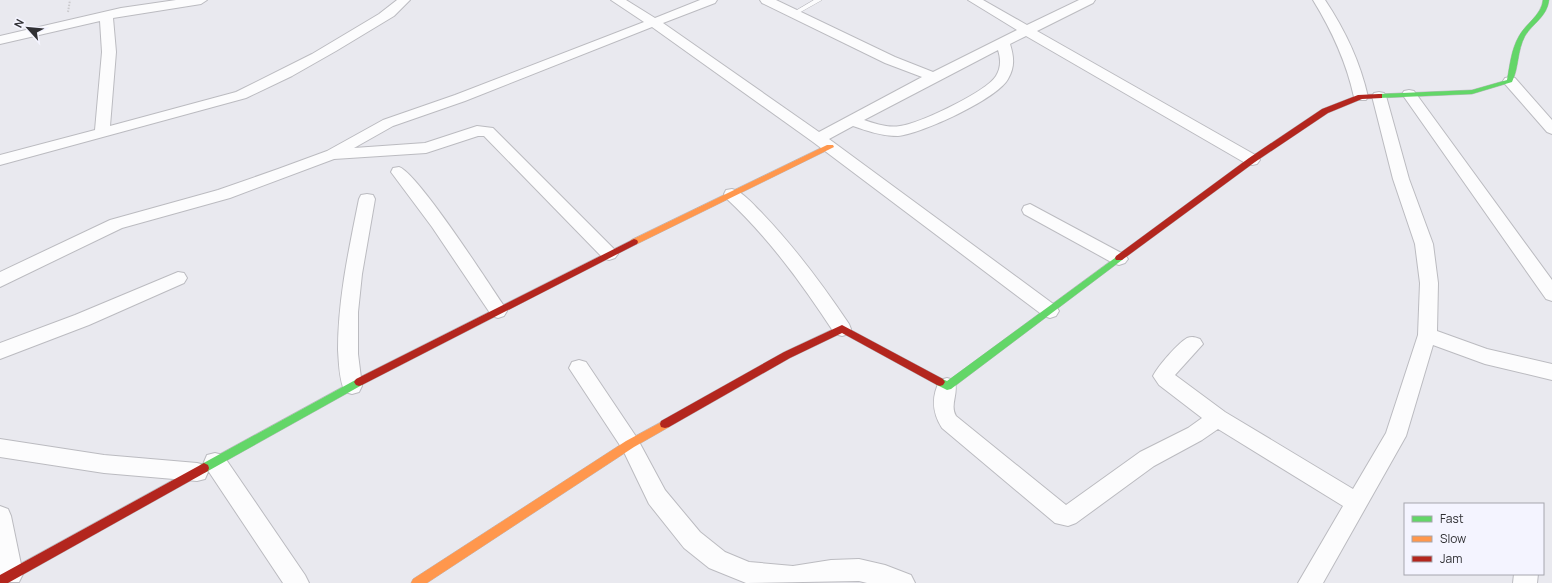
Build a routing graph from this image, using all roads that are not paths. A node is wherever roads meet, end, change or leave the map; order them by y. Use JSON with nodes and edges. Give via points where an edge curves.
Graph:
{"nodes":[{"id":1,"x":201,"y":0,"type":"edge"},
{"id":2,"x":404,"y":0,"type":"edge"},
{"id":3,"x":617,"y":0,"type":"edge"},
{"id":4,"x":711,"y":0,"type":"edge"},
{"id":5,"x":766,"y":0,"type":"edge"},
{"id":6,"x":819,"y":0,"type":"edge"},
{"id":7,"x":974,"y":0,"type":"edge"},
{"id":8,"x":1089,"y":0,"type":"edge"},
{"id":9,"x":1319,"y":0,"type":"edge"},
{"id":10,"x":1546,"y":0,"type":"edge"},
{"id":11,"x":795,"y":13,"type":"junction"},
{"id":12,"x":106,"y":16,"type":"junction"},
{"id":13,"x":653,"y":22,"type":"junction"},
{"id":14,"x":1028,"y":31,"type":"junction"},
{"id":15,"x":0,"y":40,"type":"edge"},
{"id":16,"x":1003,"y":43,"type":"junction"},
{"id":17,"x":934,"y":77,"type":"junction"},
{"id":18,"x":1510,"y":81,"type":"junction"},
{"id":19,"x":1409,"y":94,"type":"junction"},
{"id":20,"x":1379,"y":96,"type":"junction"},
{"id":21,"x":1361,"y":97,"type":"junction"},
{"id":22,"x":851,"y":121,"type":"junction"},
{"id":23,"x":1552,"y":129,"type":"edge"},
{"id":24,"x":102,"y":132,"type":"junction"},
{"id":25,"x":824,"y":143,"type":"junction"},
{"id":26,"x":332,"y":154,"type":"junction"},
{"id":27,"x":0,"y":160,"type":"edge"},
{"id":28,"x":1252,"y":160,"type":"junction"},
{"id":29,"x":399,"y":172,"type":"dead end"},
{"id":30,"x":732,"y":194,"type":"junction"},
{"id":31,"x":367,"y":199,"type":"dead end"},
{"id":32,"x":1030,"y":210,"type":"dead end"},
{"id":33,"x":609,"y":254,"type":"junction"},
{"id":34,"x":1119,"y":259,"type":"junction"},
{"id":35,"x":178,"y":278,"type":"dead end"},
{"id":36,"x":0,"y":280,"type":"edge"},
{"id":37,"x":1552,"y":294,"type":"edge"},
{"id":38,"x":498,"y":311,"type":"junction"},
{"id":39,"x":1050,"y":311,"type":"junction"},
{"id":40,"x":842,"y":329,"type":"junction"},
{"id":41,"x":1427,"y":335,"type":"junction"},
{"id":42,"x":1193,"y":344,"type":"dead end"},
{"id":43,"x":0,"y":351,"type":"edge"},
{"id":44,"x":579,"y":368,"type":"dead end"},
{"id":45,"x":1552,"y":372,"type":"edge"},
{"id":46,"x":352,"y":386,"type":"junction"},
{"id":47,"x":947,"y":386,"type":"junction"},
{"id":48,"x":1218,"y":418,"type":"junction"},
{"id":49,"x":630,"y":444,"type":"junction"},
{"id":50,"x":0,"y":448,"type":"edge"},
{"id":51,"x":206,"y":467,"type":"junction"},
{"id":52,"x":1358,"y":503,"type":"junction"},
{"id":53,"x":0,"y":516,"type":"edge"},
{"id":54,"x":6,"y":578,"type":"edge"},
{"id":55,"x":298,"y":583,"type":"edge"},
{"id":56,"x":417,"y":583,"type":"edge"},
{"id":57,"x":903,"y":583,"type":"edge"},
{"id":58,"x":1310,"y":583,"type":"edge"}],
"edges":[{"from":1,"to":12,"type":"street"},
{"from":2,"to":24,"type":"street","via":[[390,12],[327,51],[242,95]]},
{"from":3,"to":13,"type":"street"},
{"from":4,"to":13,"type":"street"},
{"from":5,"to":11,"type":"street"},
{"from":6,"to":11,"type":"lane"},
{"from":7,"to":14,"type":"street"},
{"from":8,"to":14,"type":"street"},
{"from":9,"to":21,"type":"street","via":[[1350,53]]},
{"from":10,"to":18,"type":"street","via":[[1540,18],[1525,31],[1520,41]]},
{"from":11,"to":17,"type":"street","via":[[890,60]]},
{"from":12,"to":15,"type":"street"},
{"from":12,"to":24,"type":"street","via":[[109,52]]},
{"from":13,"to":25,"type":"street"},
{"from":13,"to":26,"type":"street","via":[[460,98],[388,123]]},
{"from":14,"to":16,"type":"street"},
{"from":14,"to":28,"type":"street"},
{"from":16,"to":17,"type":"street"},
{"from":16,"to":22,"type":"street","via":[[1008,58],[1002,78],[976,99],[901,131],[887,131]]},
{"from":17,"to":22,"type":"street"},
{"from":18,"to":19,"type":"street","via":[[1472,92]]},
{"from":18,"to":23,"type":"street"},
{"from":19,"to":20,"type":"street"},
{"from":19,"to":37,"type":"street"},
{"from":20,"to":21,"type":"street"},
{"from":20,"to":41,"type":"street","via":[[1401,179],[1424,244],[1429,283]]},
{"from":21,"to":28,"type":"street","via":[[1325,111]]},
{"from":22,"to":25,"type":"street"},
{"from":24,"to":27,"type":"street"},
{"from":25,"to":30,"type":"street"},
{"from":25,"to":39,"type":"street"},
{"from":26,"to":33,"type":"street","via":[[426,148],[477,131],[488,131]]},
{"from":26,"to":36,"type":"street","via":[[224,194],[116,224]]},
{"from":28,"to":34,"type":"street"},
{"from":29,"to":38,"type":"street","via":[[454,245]]},
{"from":30,"to":33,"type":"street"},
{"from":30,"to":40,"type":"street","via":[[758,217],[785,248]]},
{"from":31,"to":46,"type":"street","via":[[348,323]]},
{"from":32,"to":34,"type":"street"},
{"from":33,"to":38,"type":"street"},
{"from":34,"to":39,"type":"street"},
{"from":35,"to":43,"type":"street","via":[[82,320]]},
{"from":38,"to":46,"type":"street"},
{"from":39,"to":47,"type":"street"},
{"from":40,"to":47,"type":"street"},
{"from":40,"to":49,"type":"street","via":[[781,358]]},
{"from":41,"to":45,"type":"street","via":[[1485,356]]},
{"from":41,"to":52,"type":"street","via":[[1396,436]]},
{"from":42,"to":48,"type":"street","via":[[1163,376]]},
{"from":44,"to":49,"type":"street"},
{"from":46,"to":51,"type":"street"},
{"from":47,"to":48,"type":"street","via":[[943,413],[949,422],[1063,516],[1068,516],[1123,474],[1195,434]]},
{"from":48,"to":52,"type":"street"},
{"from":49,"to":56,"type":"street"},
{"from":49,"to":57,"type":"street","via":[[657,497],[692,540],[717,560],[750,573],[793,577],[859,570]]},
{"from":50,"to":51,"type":"street","via":[[104,464]]},
{"from":51,"to":54,"type":"street"},
{"from":51,"to":55,"type":"street"},
{"from":52,"to":58,"type":"street"},
{"from":53,"to":54,"type":"street"}]}
